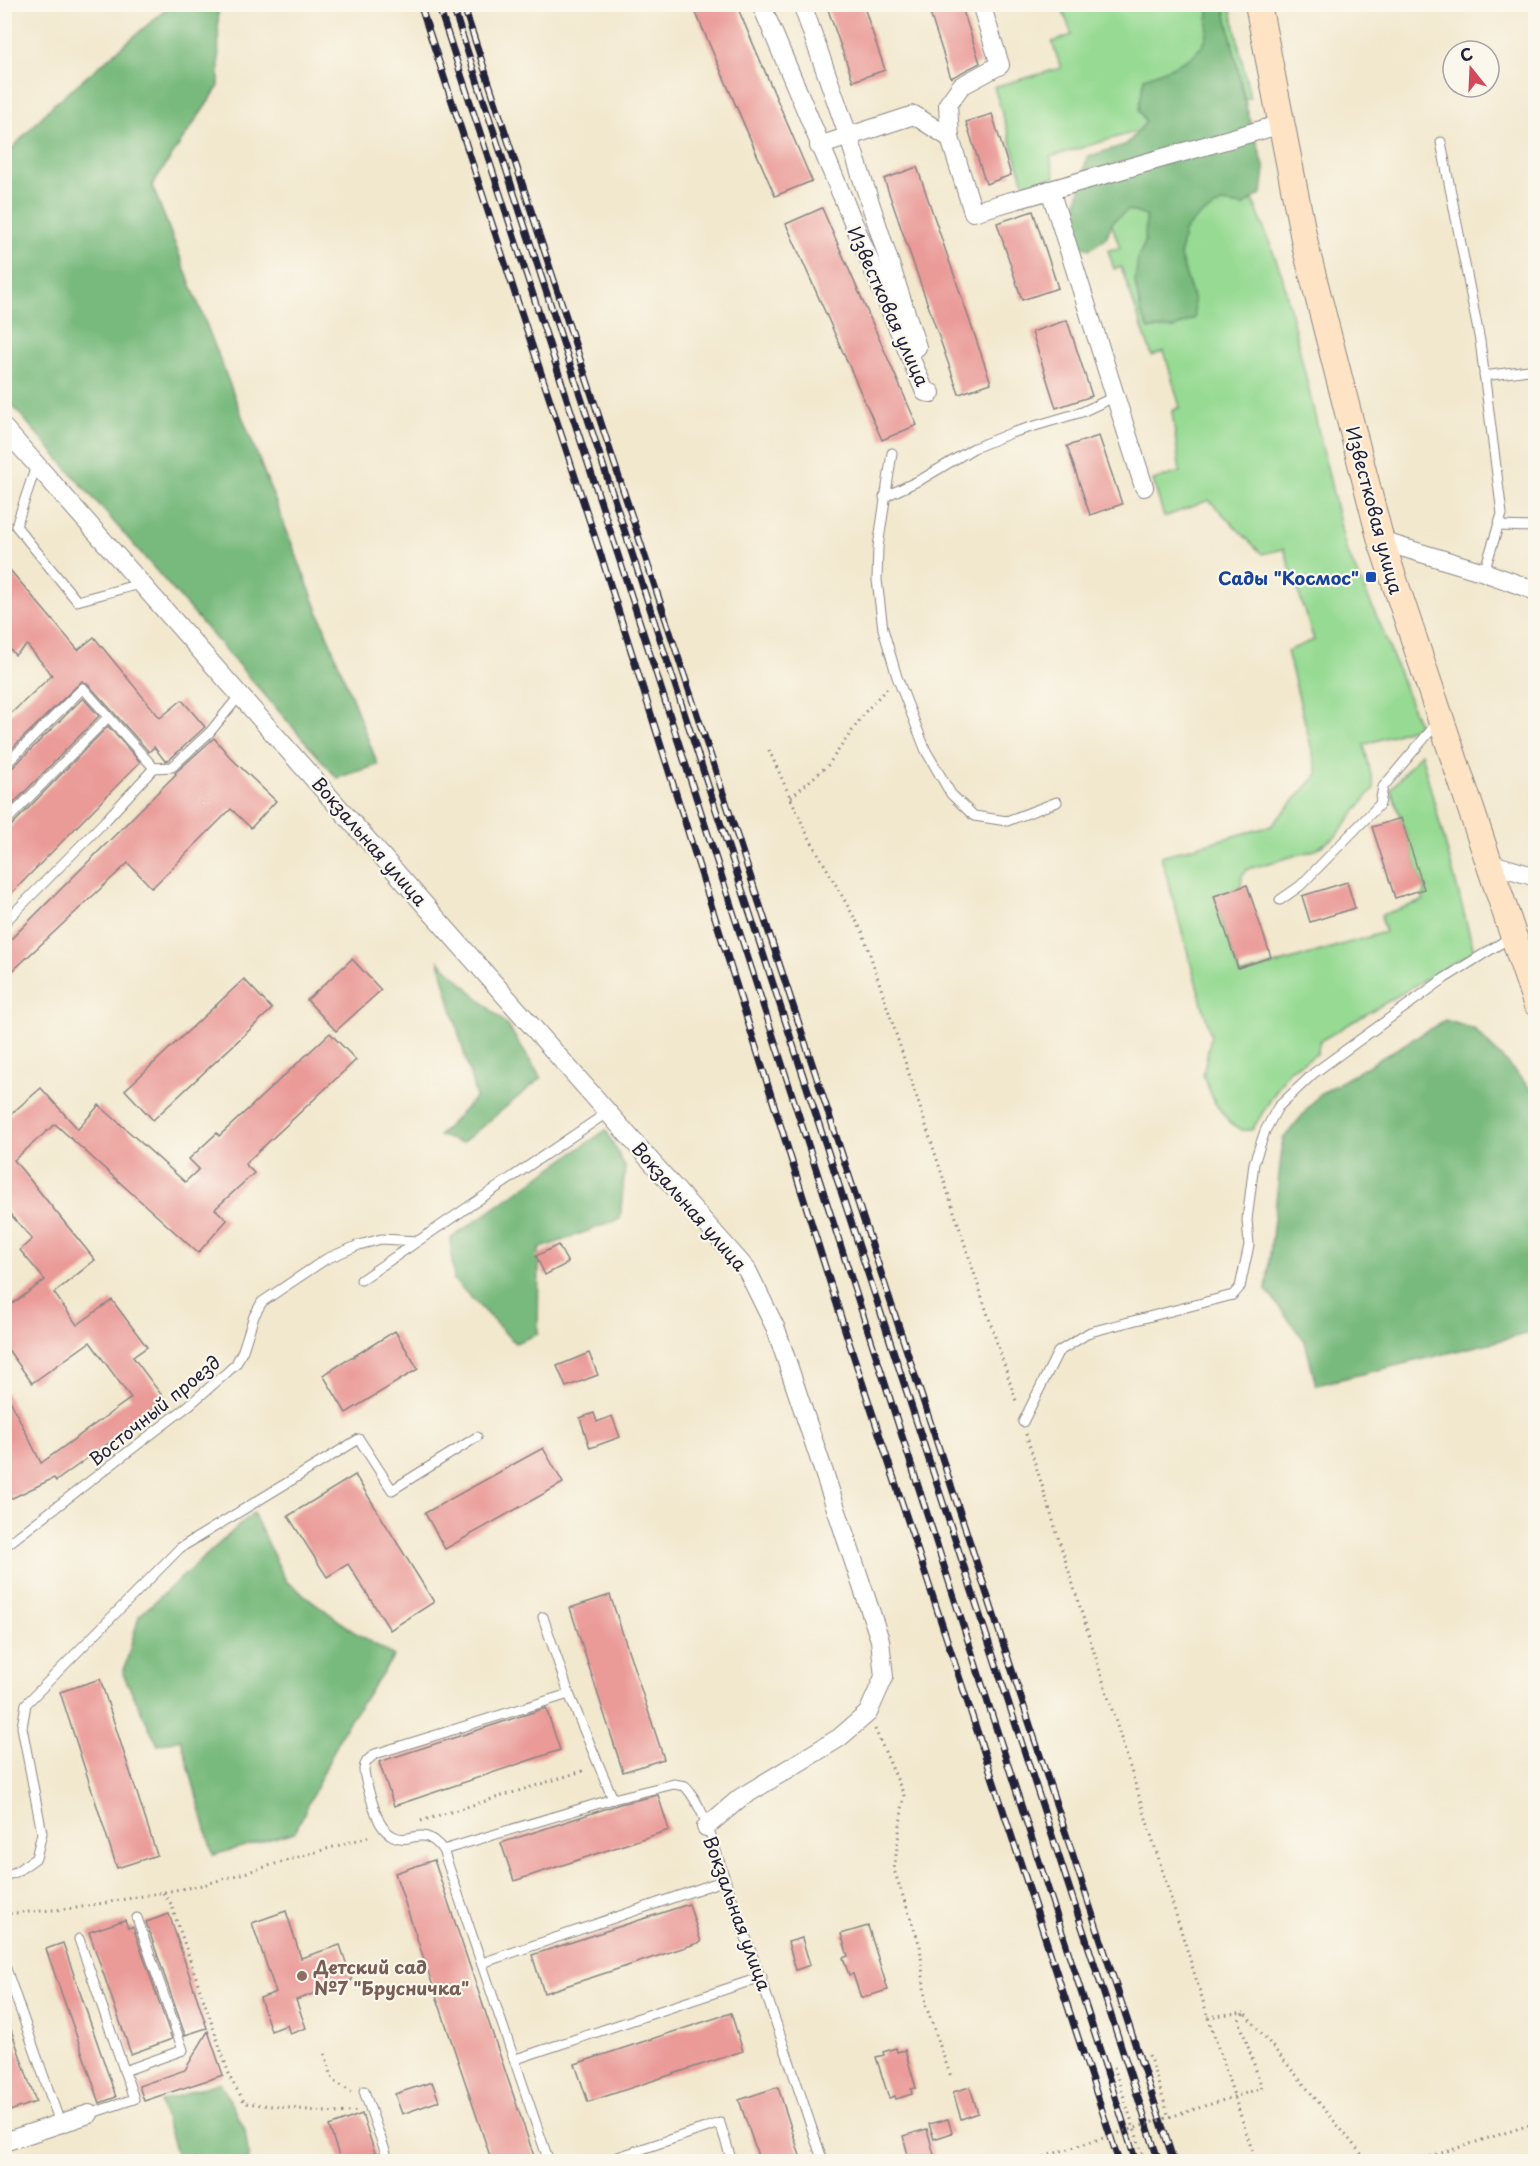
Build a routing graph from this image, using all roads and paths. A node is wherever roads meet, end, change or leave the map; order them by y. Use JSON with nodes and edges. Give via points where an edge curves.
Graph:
{"nodes":[{"id":1,"x":760,"y":4,"type":"edge"},
{"id":2,"x":802,"y":4,"type":"edge"},
{"id":3,"x":981,"y":4,"type":"edge"},
{"id":4,"x":1258,"y":4,"type":"edge"},
{"id":5,"x":1282,"y":124,"type":"junction"},
{"id":6,"x":848,"y":135,"type":"junction"},
{"id":7,"x":950,"y":138,"type":"junction"},
{"id":8,"x":1441,"y":142,"type":"dead end"},
{"id":9,"x":819,"y":146,"type":"junction"},
{"id":10,"x":1050,"y":190,"type":"junction"},
{"id":11,"x":1536,"y":369,"type":"edge"},
{"id":12,"x":1484,"y":376,"type":"junction"},
{"id":13,"x":1114,"y":397,"type":"junction"},
{"id":14,"x":4,"y":428,"type":"edge"},
{"id":15,"x":892,"y":453,"type":"dead end"},
{"id":16,"x":37,"y":463,"type":"junction"},
{"id":17,"x":1144,"y":488,"type":"dead end"},
{"id":18,"x":884,"y":497,"type":"junction"},
{"id":19,"x":1498,"y":526,"type":"junction"},
{"id":20,"x":1536,"y":527,"type":"edge"},
{"id":21,"x":1380,"y":541,"type":"junction"},
{"id":22,"x":1484,"y":572,"type":"junction"},
{"id":23,"x":143,"y":584,"type":"junction"},
{"id":24,"x":1536,"y":591,"type":"edge"},
{"id":25,"x":897,"y":677,"type":"junction"},
{"id":26,"x":241,"y":694,"type":"junction"},
{"id":27,"x":108,"y":717,"type":"junction"},
{"id":28,"x":1441,"y":717,"type":"junction"},
{"id":29,"x":769,"y":750,"type":"dead end"},
{"id":30,"x":4,"y":766,"type":"edge"},
{"id":31,"x":154,"y":768,"type":"junction"},
{"id":32,"x":791,"y":797,"type":"junction"},
{"id":33,"x":1057,"y":802,"type":"dead end"},
{"id":34,"x":4,"y":823,"type":"edge"},
{"id":35,"x":1490,"y":863,"type":"junction"},
{"id":36,"x":1536,"y":877,"type":"edge"},
{"id":37,"x":1280,"y":900,"type":"dead end"},
{"id":38,"x":4,"y":923,"type":"edge"},
{"id":39,"x":1513,"y":935,"type":"junction"},
{"id":40,"x":1536,"y":1003,"type":"edge"},
{"id":41,"x":608,"y":1112,"type":"junction"},
{"id":42,"x":418,"y":1241,"type":"junction"},
{"id":43,"x":361,"y":1280,"type":"dead end"},
{"id":44,"x":1023,"y":1422,"type":"junction"},
{"id":45,"x":477,"y":1437,"type":"dead end"},
{"id":46,"x":4,"y":1547,"type":"edge"},
{"id":47,"x":543,"y":1617,"type":"dead end"},
{"id":48,"x":568,"y":1694,"type":"junction"},
{"id":49,"x":868,"y":1713,"type":"junction"},
{"id":50,"x":598,"y":1766,"type":"junction"},
{"id":51,"x":613,"y":1799,"type":"junction"},
{"id":52,"x":420,"y":1822,"type":"dead end"},
{"id":53,"x":706,"y":1827,"type":"junction"},
{"id":54,"x":387,"y":1832,"type":"junction"},
{"id":55,"x":443,"y":1850,"type":"junction"},
{"id":56,"x":4,"y":1876,"type":"edge"},
{"id":57,"x":725,"y":1880,"type":"junction"},
{"id":58,"x":163,"y":1893,"type":"junction"},
{"id":59,"x":4,"y":1914,"type":"edge"},
{"id":60,"x":137,"y":1918,"type":"dead end"},
{"id":61,"x":79,"y":1939,"type":"dead end"},
{"id":62,"x":482,"y":1963,"type":"junction"},
{"id":63,"x":4,"y":1964,"type":"edge"},
{"id":64,"x":762,"y":1977,"type":"junction"},
{"id":65,"x":1244,"y":2012,"type":"junction"},
{"id":66,"x":1208,"y":2017,"type":"junction"},
{"id":67,"x":325,"y":2054,"type":"dead end"},
{"id":68,"x":1149,"y":2055,"type":"dead end"},
{"id":69,"x":516,"y":2059,"type":"junction"},
{"id":70,"x":1114,"y":2067,"type":"dead end"},
{"id":71,"x":124,"y":2071,"type":"junction"},
{"id":72,"x":951,"y":2076,"type":"dead end"},
{"id":73,"x":333,"y":2080,"type":"dead end"},
{"id":74,"x":364,"y":2091,"type":"dead end"},
{"id":75,"x":371,"y":2110,"type":"junction"},
{"id":76,"x":89,"y":2114,"type":"joint"},
{"id":77,"x":1169,"y":2117,"type":"junction"},
{"id":78,"x":60,"y":2123,"type":"junction"},
{"id":79,"x":1536,"y":2123,"type":"edge"},
{"id":80,"x":1133,"y":2128,"type":"junction"},
{"id":81,"x":4,"y":2142,"type":"edge"},
{"id":82,"x":389,"y":2162,"type":"edge"},
{"id":83,"x":549,"y":2162,"type":"edge"},
{"id":84,"x":603,"y":2162,"type":"edge"},
{"id":85,"x":732,"y":2162,"type":"edge"},
{"id":86,"x":823,"y":2162,"type":"edge"},
{"id":87,"x":1027,"y":2162,"type":"edge"},
{"id":88,"x":1145,"y":2162,"type":"edge"},
{"id":89,"x":1256,"y":2162,"type":"edge"},
{"id":90,"x":1368,"y":2162,"type":"edge"},
{"id":91,"x":1413,"y":2162,"type":"edge"}],
"edges":[{"from":1,"to":9,"type":"street","name":"Известковая улица"},
{"from":2,"to":6,"type":"street","name":"Известковая улица"},
{"from":3,"to":7,"type":"street","via":[[1000,65],[961,86],[948,104]]},
{"from":4,"to":5,"type":"main road","name":"Известковая улица"},
{"from":5,"to":10,"type":"street"},
{"from":5,"to":21,"type":"main road","name":"Известковая улица","via":[[1306,249]]},
{"from":6,"to":7,"type":"street","via":[[914,115]]},
{"from":6,"to":9,"type":"street"},
{"from":6,"to":9,"type":"street","name":"Известковая улица","via":[[932,393],[925,392]]},
{"from":7,"to":10,"type":"street","via":[[973,212]]},
{"from":8,"to":12,"type":"lane"},
{"from":10,"to":13,"type":"street"},
{"from":11,"to":12,"type":"lane"},
{"from":12,"to":19,"type":"lane","via":[[1502,514]]},
{"from":13,"to":17,"type":"street"},
{"from":13,"to":18,"type":"lane","via":[[1082,412],[974,448]]},
{"from":14,"to":16,"type":"street","name":"Вокзальная улица"},
{"from":15,"to":18,"type":"lane"},
{"from":16,"to":23,"type":"street","name":"Вокзальная улица"},
{"from":16,"to":23,"type":"lane","via":[[16,526],[77,601]]},
{"from":18,"to":25,"type":"lane","via":[[878,580],[883,629]]},
{"from":19,"to":20,"type":"lane"},
{"from":19,"to":22,"type":"lane"},
{"from":21,"to":22,"type":"street"},
{"from":21,"to":28,"type":"main road","name":"Известковая улица"},
{"from":22,"to":24,"type":"street"},
{"from":23,"to":26,"type":"street","name":"Вокзальная улица"},
{"from":25,"to":32,"type":"path","via":[[866,711],[828,765]]},
{"from":25,"to":33,"type":"lane","via":[[926,751],[951,794],[974,816],[1007,821]]},
{"from":26,"to":31,"type":"lane","via":[[210,732],[172,766]]},
{"from":26,"to":41,"type":"street","name":"Вокзальная улица"},
{"from":27,"to":30,"type":"lane","via":[[83,688]]},
{"from":27,"to":31,"type":"lane"},
{"from":27,"to":34,"type":"lane"},
{"from":28,"to":35,"type":"main road","name":"Известковая улица"},
{"from":28,"to":37,"type":"lane","via":[[1383,787],[1380,804],[1300,886]]},
{"from":29,"to":32,"type":"path"},
{"from":31,"to":38,"type":"lane"},
{"from":32,"to":44,"type":"path","via":[[863,933]]},
{"from":35,"to":36,"type":"street"},
{"from":35,"to":39,"type":"main road","name":"Известковая улица"},
{"from":39,"to":40,"type":"main road","name":"Известковая улица"},
{"from":39,"to":44,"type":"lane","via":[[1445,978],[1314,1073],[1278,1107],[1264,1131],[1254,1163],[1247,1220],[1249,1245],[1240,1287],[1233,1294],[1090,1332],[1058,1352]]},
{"from":41,"to":42,"type":"lane"},
{"from":41,"to":49,"type":"street","name":"Вокзальная улица","via":[[747,1270],[776,1329],[880,1640],[884,1677]]},
{"from":42,"to":43,"type":"lane"},
{"from":42,"to":46,"type":"lane","name":"Восточный проезд","via":[[381,1239],[359,1245],[326,1259],[262,1302],[236,1364],[224,1376]]},
{"from":44,"to":66,"type":"path"},
{"from":45,"to":56,"type":"lane","via":[[392,1490],[359,1439],[180,1548],[26,1704],[22,1726],[42,1833],[36,1858]]},
{"from":47,"to":48,"type":"lane"},
{"from":48,"to":50,"type":"lane"},
{"from":48,"to":54,"type":"lane","via":[[375,1754],[366,1761],[364,1771]]},
{"from":49,"to":53,"type":"street","name":"Вокзальная улица","via":[[839,1738],[740,1798]]},
{"from":49,"to":72,"type":"path","via":[[904,1795],[894,1870],[920,1946],[926,2006]]},
{"from":50,"to":51,"type":"lane"},
{"from":50,"to":52,"type":"path"},
{"from":51,"to":53,"type":"lane","via":[[674,1784],[685,1786],[694,1796]]},
{"from":51,"to":55,"type":"lane"},
{"from":53,"to":57,"type":"lane","name":"Вокзальная улица"},
{"from":54,"to":55,"type":"lane","via":[[396,1838],[435,1839]]},
{"from":54,"to":58,"type":"path"},
{"from":55,"to":62,"type":"lane"},
{"from":57,"to":62,"type":"lane"},
{"from":57,"to":64,"type":"lane","name":"Вокзальная улица"},
{"from":58,"to":59,"type":"path","via":[[76,1908]]},
{"from":58,"to":75,"type":"path","via":[[171,1904],[231,2080],[244,2103],[335,2114]]},
{"from":60,"to":71,"type":"lane","via":[[183,2050]]},
{"from":61,"to":71,"type":"lane"},
{"from":62,"to":69,"type":"lane"},
{"from":63,"to":78,"type":"lane"},
{"from":64,"to":69,"type":"lane"},
{"from":64,"to":86,"type":"lane","name":"Вокзальная улица"},
{"from":65,"to":66,"type":"path"},
{"from":65,"to":77,"type":"path","bridge":true,"via":[[1239,2020],[1262,2088]]},
{"from":65,"to":90,"type":"path"},
{"from":66,"to":89,"type":"path"},
{"from":67,"to":73,"type":"path"},
{"from":68,"to":77,"type":"path"},
{"from":69,"to":83,"type":"lane"},
{"from":70,"to":80,"type":"path"},
{"from":71,"to":76,"type":"lane","via":[[134,2099]]},
{"from":74,"to":75,"type":"lane"},
{"from":75,"to":82,"type":"lane"},
{"from":76,"to":78,"type":"street"},
{"from":77,"to":80,"type":"path","bridge":true},
{"from":78,"to":81,"type":"street"},
{"from":79,"to":91,"type":"path"},
{"from":80,"to":87,"type":"path","bridge":true},
{"from":80,"to":88,"type":"path"},
{"from":84,"to":85,"type":"lane","via":[[720,2123]]}]}
